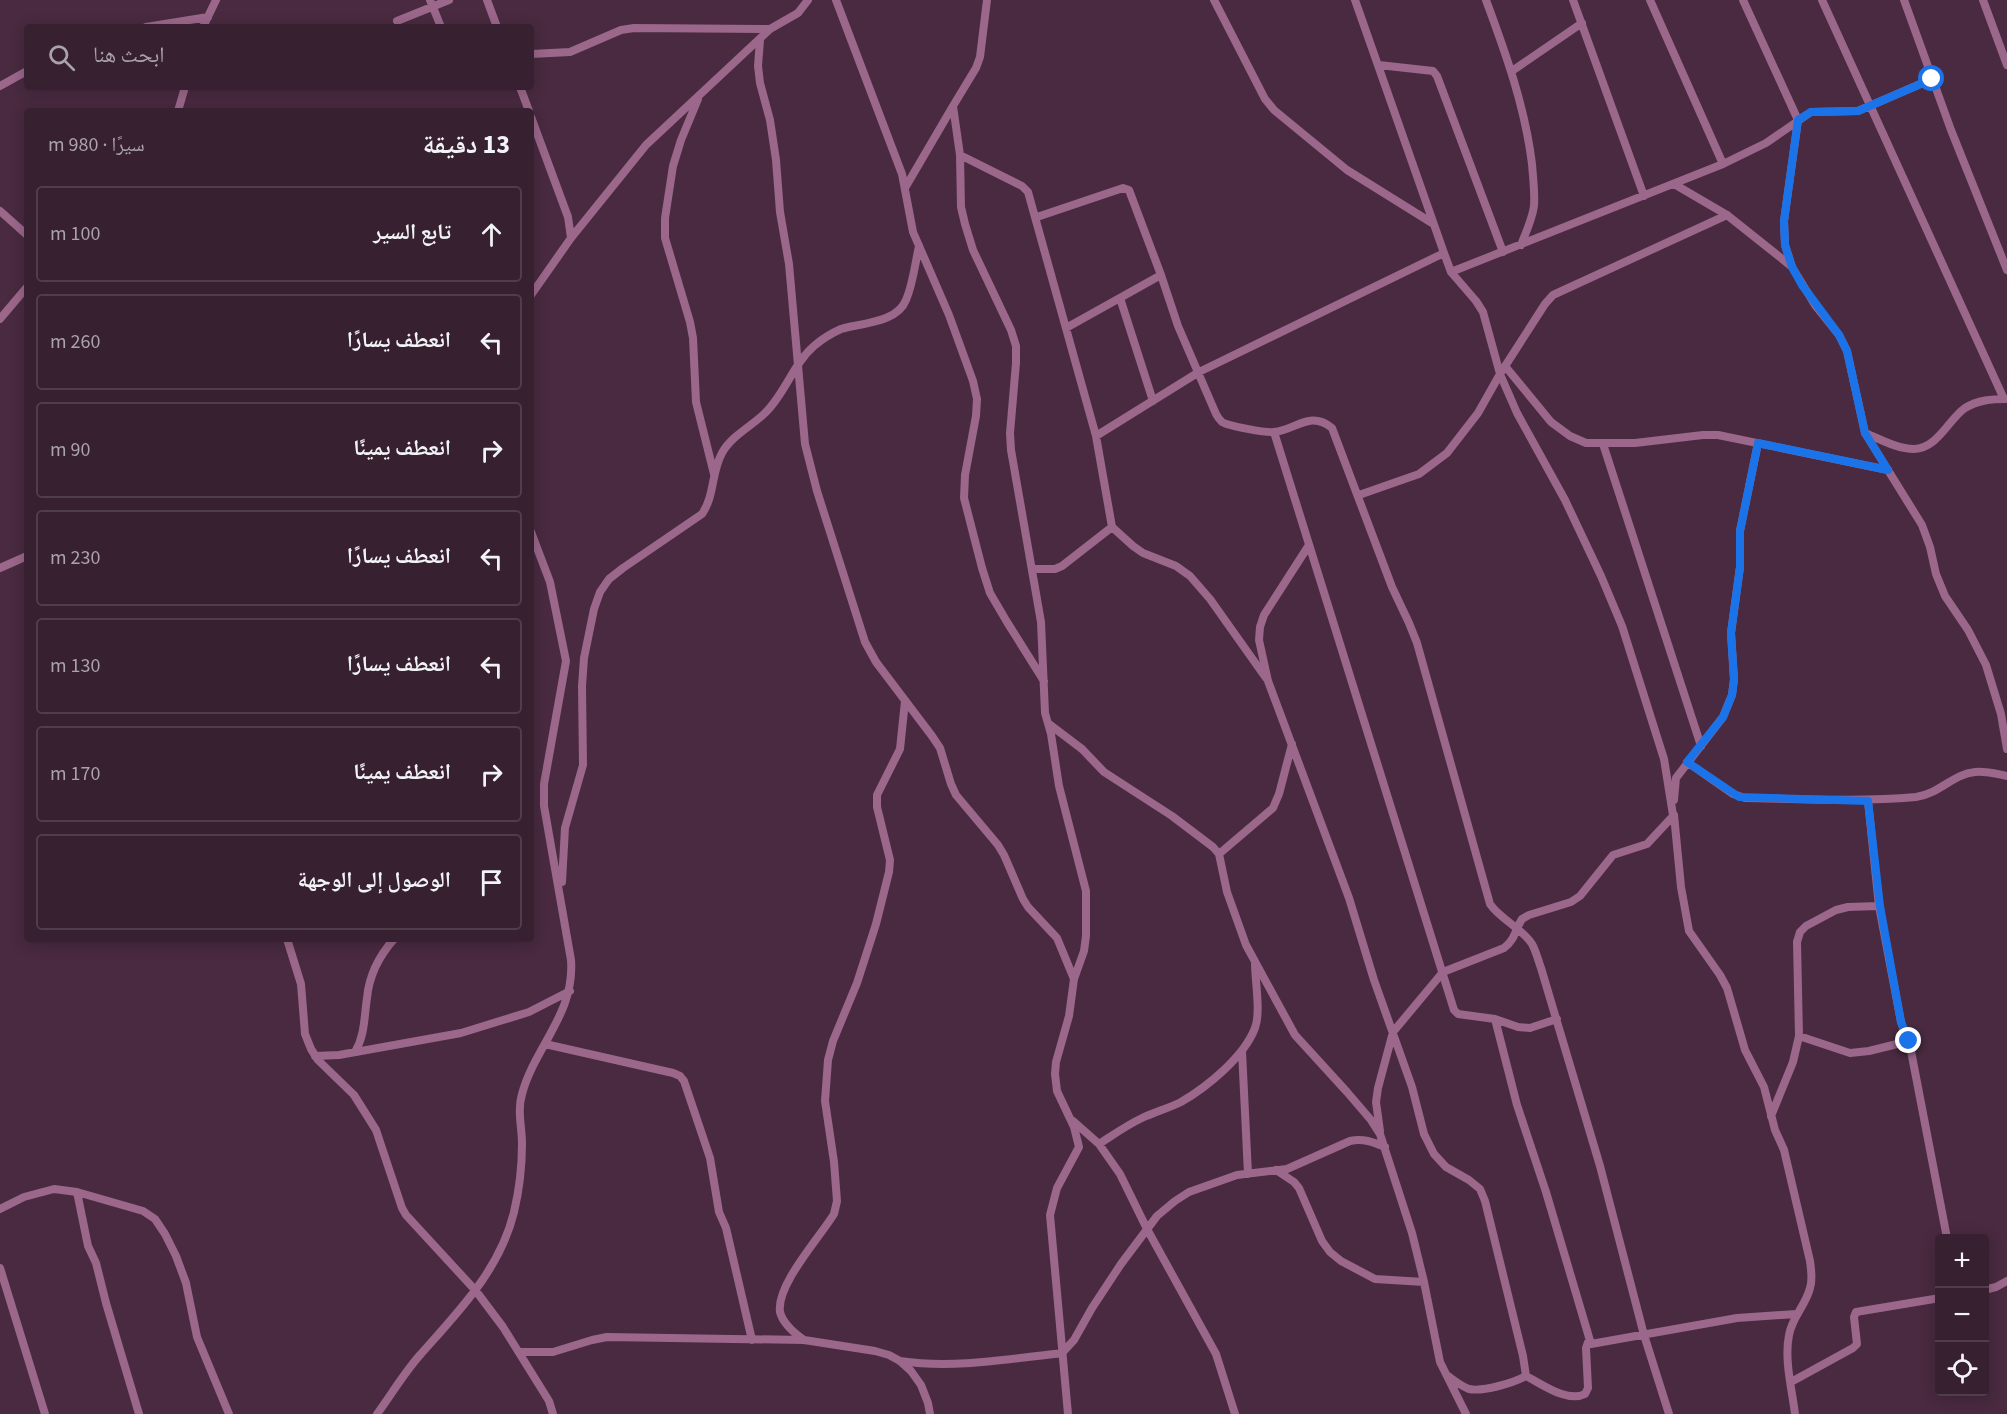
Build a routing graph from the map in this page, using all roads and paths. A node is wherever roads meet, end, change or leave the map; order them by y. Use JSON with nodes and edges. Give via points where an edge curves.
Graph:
{"nodes":[{"id":1,"x":216,"y":0,"type":"edge"},
{"id":2,"x":448,"y":0,"type":"edge"},
{"id":3,"x":487,"y":0,"type":"edge"},
{"id":4,"x":808,"y":0,"type":"edge"},
{"id":5,"x":836,"y":0,"type":"edge"},
{"id":6,"x":987,"y":0,"type":"edge"},
{"id":7,"x":1214,"y":0,"type":"edge"},
{"id":8,"x":1355,"y":0,"type":"edge"},
{"id":9,"x":1486,"y":0,"type":"edge"},
{"id":10,"x":1573,"y":0,"type":"edge"},
{"id":11,"x":1650,"y":0,"type":"edge"},
{"id":12,"x":1743,"y":0,"type":"edge"},
{"id":13,"x":1822,"y":0,"type":"edge"},
{"id":14,"x":1904,"y":0,"type":"edge"},
{"id":15,"x":1983,"y":0,"type":"edge"},
{"id":16,"x":431,"y":3,"type":"edge"},
{"id":17,"x":207,"y":17,"type":"junction"},
{"id":18,"x":397,"y":21,"type":"dead end"},
{"id":19,"x":1582,"y":23,"type":"junction"},
{"id":20,"x":164,"y":24,"type":"edge"},
{"id":21,"x":204,"y":24,"type":"edge"},
{"id":22,"x":440,"y":24,"type":"edge"},
{"id":23,"x":496,"y":24,"type":"edge"},
{"id":24,"x":770,"y":29,"type":"junction"},
{"id":25,"x":760,"y":40,"type":"junction"},
{"id":26,"x":534,"y":54,"type":"edge"},
{"id":27,"x":1379,"y":64,"type":"junction"},
{"id":28,"x":2007,"y":65,"type":"edge"},
{"id":29,"x":1512,"y":71,"type":"junction"},
{"id":30,"x":24,"y":73,"type":"edge"},
{"id":31,"x":1932,"y":79,"type":"junction"},
{"id":32,"x":0,"y":86,"type":"edge"},
{"id":33,"x":184,"y":90,"type":"edge"},
{"id":34,"x":521,"y":90,"type":"edge"},
{"id":35,"x":699,"y":96,"type":"junction"},
{"id":36,"x":953,"y":106,"type":"junction"},
{"id":37,"x":1870,"y":107,"type":"junction"},
{"id":38,"x":179,"y":108,"type":"edge"},
{"id":39,"x":528,"y":108,"type":"edge"},
{"id":40,"x":1798,"y":120,"type":"junction"},
{"id":41,"x":534,"y":125,"type":"edge"},
{"id":42,"x":960,"y":155,"type":"junction"},
{"id":43,"x":1723,"y":164,"type":"junction"},
{"id":44,"x":1674,"y":184,"type":"junction"},
{"id":45,"x":905,"y":188,"type":"junction"},
{"id":46,"x":1644,"y":196,"type":"junction"},
{"id":47,"x":0,"y":211,"type":"edge"},
{"id":48,"x":1727,"y":215,"type":"junction"},
{"id":49,"x":1037,"y":217,"type":"junction"},
{"id":50,"x":1432,"y":223,"type":"junction"},
{"id":51,"x":24,"y":232,"type":"edge"},
{"id":52,"x":571,"y":238,"type":"junction"},
{"id":53,"x":1521,"y":245,"type":"junction"},
{"id":54,"x":919,"y":246,"type":"junction"},
{"id":55,"x":1503,"y":252,"type":"junction"},
{"id":56,"x":1444,"y":253,"type":"junction"},
{"id":57,"x":1792,"y":267,"type":"junction"},
{"id":58,"x":2007,"y":270,"type":"edge"},
{"id":59,"x":1451,"y":272,"type":"junction"},
{"id":60,"x":1161,"y":275,"type":"junction"},
{"id":61,"x":24,"y":291,"type":"edge"},
{"id":62,"x":534,"y":291,"type":"edge"},
{"id":63,"x":1120,"y":298,"type":"junction"},
{"id":64,"x":0,"y":319,"type":"edge"},
{"id":65,"x":1066,"y":328,"type":"junction"},
{"id":66,"x":798,"y":364,"type":"junction"},
{"id":67,"x":1502,"y":370,"type":"junction"},
{"id":68,"x":1198,"y":372,"type":"junction"},
{"id":69,"x":2005,"y":399,"type":"edge"},
{"id":70,"x":1153,"y":400,"type":"junction"},
{"id":71,"x":1274,"y":432,"type":"junction"},
{"id":72,"x":1865,"y":433,"type":"junction"},
{"id":73,"x":1096,"y":436,"type":"junction"},
{"id":74,"x":1758,"y":443,"type":"junction"},
{"id":75,"x":1603,"y":444,"type":"junction"},
{"id":76,"x":1888,"y":470,"type":"junction"},
{"id":77,"x":714,"y":474,"type":"junction"},
{"id":78,"x":1359,"y":495,"type":"junction"},
{"id":79,"x":1112,"y":527,"type":"junction"},
{"id":80,"x":534,"y":540,"type":"edge"},
{"id":81,"x":1309,"y":545,"type":"junction"},
{"id":82,"x":24,"y":557,"type":"edge"},
{"id":83,"x":0,"y":568,"type":"edge"},
{"id":84,"x":1032,"y":569,"type":"junction"},
{"id":85,"x":1268,"y":681,"type":"junction"},
{"id":86,"x":1044,"y":682,"type":"junction"},
{"id":87,"x":905,"y":701,"type":"junction"},
{"id":88,"x":1049,"y":724,"type":"junction"},
{"id":89,"x":1292,"y":744,"type":"junction"},
{"id":90,"x":1701,"y":746,"type":"junction"},
{"id":91,"x":2007,"y":749,"type":"edge"},
{"id":92,"x":1687,"y":762,"type":"junction"},
{"id":93,"x":2007,"y":776,"type":"edge"},
{"id":94,"x":1868,"y":801,"type":"junction"},
{"id":95,"x":1674,"y":815,"type":"junction"},
{"id":96,"x":1218,"y":854,"type":"junction"},
{"id":97,"x":562,"y":898,"type":"junction"},
{"id":98,"x":1880,"y":906,"type":"junction"},
{"id":99,"x":1518,"y":930,"type":"junction"},
{"id":100,"x":288,"y":942,"type":"edge"},
{"id":101,"x":392,"y":942,"type":"edge"},
{"id":102,"x":1255,"y":962,"type":"junction"},
{"id":103,"x":1443,"y":972,"type":"junction"},
{"id":104,"x":1074,"y":979,"type":"junction"},
{"id":105,"x":570,"y":991,"type":"junction"},
{"id":106,"x":1557,"y":1018,"type":"junction"},
{"id":107,"x":1495,"y":1019,"type":"junction"},
{"id":108,"x":1393,"y":1032,"type":"junction"},
{"id":109,"x":1799,"y":1036,"type":"junction"},
{"id":110,"x":1909,"y":1041,"type":"junction"},
{"id":111,"x":545,"y":1044,"type":"junction"},
{"id":112,"x":1242,"y":1051,"type":"junction"},
{"id":113,"x":354,"y":1052,"type":"junction"},
{"id":114,"x":315,"y":1056,"type":"junction"},
{"id":115,"x":1068,"y":1116,"type":"junction"},
{"id":116,"x":1771,"y":1116,"type":"junction"},
{"id":117,"x":1380,"y":1134,"type":"junction"},
{"id":118,"x":1099,"y":1144,"type":"junction"},
{"id":119,"x":1385,"y":1147,"type":"junction"},
{"id":120,"x":1276,"y":1170,"type":"junction"},
{"id":121,"x":1248,"y":1174,"type":"junction"},
{"id":122,"x":77,"y":1192,"type":"junction"},
{"id":123,"x":0,"y":1209,"type":"edge"},
{"id":124,"x":1147,"y":1229,"type":"junction"},
{"id":125,"x":1946,"y":1234,"type":"edge"},
{"id":126,"x":0,"y":1268,"type":"edge"},
{"id":127,"x":2007,"y":1281,"type":"edge"},
{"id":128,"x":1424,"y":1282,"type":"junction"},
{"id":129,"x":1989,"y":1289,"type":"edge"},
{"id":130,"x":476,"y":1291,"type":"junction"},
{"id":131,"x":1935,"y":1299,"type":"edge"},
{"id":132,"x":1796,"y":1314,"type":"junction"},
{"id":133,"x":1644,"y":1335,"type":"junction"},
{"id":134,"x":752,"y":1340,"type":"junction"},
{"id":135,"x":804,"y":1340,"type":"junction"},
{"id":136,"x":1591,"y":1344,"type":"junction"},
{"id":137,"x":519,"y":1352,"type":"junction"},
{"id":138,"x":1062,"y":1353,"type":"junction"},
{"id":139,"x":900,"y":1361,"type":"junction"},
{"id":140,"x":1445,"y":1374,"type":"junction"},
{"id":141,"x":1526,"y":1376,"type":"junction"},
{"id":142,"x":1791,"y":1382,"type":"junction"},
{"id":143,"x":45,"y":1414,"type":"edge"},
{"id":144,"x":139,"y":1414,"type":"edge"},
{"id":145,"x":229,"y":1414,"type":"edge"},
{"id":146,"x":377,"y":1414,"type":"edge"},
{"id":147,"x":553,"y":1414,"type":"edge"},
{"id":148,"x":930,"y":1414,"type":"edge"},
{"id":149,"x":1068,"y":1414,"type":"edge"},
{"id":150,"x":1235,"y":1414,"type":"edge"},
{"id":151,"x":1466,"y":1414,"type":"edge"},
{"id":152,"x":1669,"y":1414,"type":"edge"},
{"id":153,"x":1795,"y":1414,"type":"edge"}],
"edges":[{"from":1,"to":17,"type":"street"},
{"from":2,"to":16,"type":"street"},
{"from":3,"to":23,"type":"street"},
{"from":4,"to":24,"type":"street","via":[[798,12]]},
{"from":5,"to":45,"type":"street"},
{"from":6,"to":36,"type":"street","via":[[980,57]]},
{"from":7,"to":50,"type":"street","via":[[1274,110],[1347,171]]},
{"from":8,"to":27,"type":"street"},
{"from":9,"to":29,"type":"street"},
{"from":10,"to":19,"type":"street"},
{"from":11,"to":43,"type":"street"},
{"from":12,"to":40,"type":"street"},
{"from":13,"to":37,"type":"street"},
{"from":14,"to":31,"type":"street"},
{"from":15,"to":28,"type":"street"},
{"from":16,"to":18,"type":"street"},
{"from":16,"to":22,"type":"street"},
{"from":17,"to":20,"type":"street"},
{"from":17,"to":21,"type":"street"},
{"from":19,"to":29,"type":"street"},
{"from":19,"to":46,"type":"street"},
{"from":24,"to":25,"type":"street"},
{"from":24,"to":26,"type":"street","via":[[634,28],[570,52]]},
{"from":25,"to":35,"type":"street"},
{"from":25,"to":66,"type":"street","via":[[758,66],[773,136]]},
{"from":27,"to":50,"type":"street"},
{"from":27,"to":55,"type":"street","via":[[1433,71],[1437,76]]},
{"from":29,"to":53,"type":"street","via":[[1528,135],[1534,188],[1531,221]]},
{"from":30,"to":32,"type":"street"},
{"from":31,"to":37,"type":"street"},
{"from":31,"to":58,"type":"street"},
{"from":33,"to":38,"type":"street"},
{"from":34,"to":39,"type":"street"},
{"from":35,"to":52,"type":"street","via":[[646,145]]},
{"from":35,"to":77,"type":"street","via":[[673,166],[664,218],[665,238],[690,322],[696,402]]},
{"from":36,"to":42,"type":"street"},
{"from":36,"to":45,"type":"street"},
{"from":37,"to":40,"type":"street","via":[[1811,112]]},
{"from":37,"to":69,"type":"street"},
{"from":40,"to":43,"type":"street","via":[[1766,143]]},
{"from":40,"to":57,"type":"street","via":[[1784,221],[1785,245]]},
{"from":41,"to":52,"type":"street","via":[[568,217]]},
{"from":42,"to":49,"type":"street","via":[[1023,186]]},
{"from":42,"to":84,"type":"street","via":[[965,225],[1016,346],[1011,450]]},
{"from":43,"to":44,"type":"street"},
{"from":44,"to":46,"type":"street"},
{"from":44,"to":48,"type":"street"},
{"from":45,"to":54,"type":"street"},
{"from":46,"to":53,"type":"street"},
{"from":47,"to":51,"type":"street"},
{"from":48,"to":57,"type":"street"},
{"from":48,"to":67,"type":"street","via":[[1553,295]]},
{"from":49,"to":60,"type":"street","via":[[1123,188],[1129,190]]},
{"from":49,"to":65,"type":"street"},
{"from":50,"to":56,"type":"street"},
{"from":52,"to":62,"type":"street"},
{"from":53,"to":55,"type":"street"},
{"from":54,"to":66,"type":"street","via":[[901,308],[890,316],[825,337]]},
{"from":54,"to":86,"type":"street","via":[[949,315],[977,399],[964,498],[982,568],[990,593]]},
{"from":55,"to":59,"type":"street"},
{"from":56,"to":59,"type":"street"},
{"from":56,"to":68,"type":"street"},
{"from":57,"to":72,"type":"street","via":[[1847,351]]},
{"from":59,"to":67,"type":"street","via":[[1482,312]]},
{"from":60,"to":63,"type":"street"},
{"from":60,"to":68,"type":"street"},
{"from":61,"to":64,"type":"street"},
{"from":63,"to":65,"type":"street"},
{"from":63,"to":70,"type":"street"},
{"from":65,"to":73,"type":"street"},
{"from":66,"to":77,"type":"street","via":[[767,411],[723,450]]},
{"from":66,"to":87,"type":"street","via":[[810,468],[865,642]]},
{"from":67,"to":75,"type":"street","via":[[1551,422],[1570,436],[1586,443]]},
{"from":67,"to":78,"type":"street","via":[[1478,413],[1447,453],[1419,474]]},
{"from":67,"to":95,"type":"street","via":[[1524,428],[1565,500],[1622,626],[1664,759]]},
{"from":68,"to":70,"type":"street"},
{"from":68,"to":71,"type":"street","via":[[1221,421]]},
{"from":69,"to":72,"type":"street","via":[[1984,400],[1965,408],[1928,444],[1915,449]]},
{"from":70,"to":73,"type":"street"},
{"from":71,"to":78,"type":"street","via":[[1305,421],[1326,423],[1332,428]]},
{"from":71,"to":81,"type":"street"},
{"from":72,"to":76,"type":"street"},
{"from":73,"to":79,"type":"street"},
{"from":74,"to":75,"type":"street","via":[[1703,435]]},
{"from":74,"to":76,"type":"street"},
{"from":74,"to":90,"type":"street","via":[[1740,531],[1740,567],[1731,633],[1732,695],[1723,717]]},
{"from":75,"to":90,"type":"street"},
{"from":76,"to":91,"type":"street","via":[[1922,525],[1945,596],[1986,665]]},
{"from":77,"to":97,"type":"street","via":[[709,503],[702,514],[609,579],[597,601],[584,658],[583,765],[565,828]]},
{"from":78,"to":99,"type":"street","via":[[1392,588],[1417,643],[1490,904]]},
{"from":79,"to":84,"type":"street","via":[[1062,566]]},
{"from":79,"to":85,"type":"street","via":[[1143,553],[1190,576]]},
{"from":80,"to":97,"type":"street","via":[[550,582],[566,662],[544,784],[547,828]]},
{"from":81,"to":85,"type":"street","via":[[1260,627]]},
{"from":81,"to":103,"type":"street"},
{"from":82,"to":83,"type":"street"},
{"from":84,"to":86,"type":"street","via":[[1041,622]]},
{"from":85,"to":89,"type":"street"},
{"from":86,"to":88,"type":"street"},
{"from":87,"to":104,"type":"street","via":[[940,748],[957,795],[1004,855],[1028,907],[1057,938]]},
{"from":87,"to":135,"type":"street","via":[[900,749],[877,795],[890,854],[889,872],[873,934],[828,1060],[825,1101],[837,1201],[834,1214],[785,1285],[781,1300],[780,1313],[787,1326]]},
{"from":88,"to":96,"type":"street","via":[[1104,772],[1163,810]]},
{"from":88,"to":104,"type":"street","via":[[1059,786],[1086,891],[1084,951]]},
{"from":89,"to":96,"type":"street","via":[[1273,808]]},
{"from":89,"to":108,"type":"street"},
{"from":90,"to":92,"type":"street"},
{"from":92,"to":94,"type":"street","via":[[1739,797]]},
{"from":92,"to":95,"type":"street","via":[[1676,778]]},
{"from":93,"to":94,"type":"street","via":[[1974,772],[1935,792]]},
{"from":94,"to":98,"type":"street"},
{"from":95,"to":99,"type":"street","via":[[1647,844],[1613,855],[1580,896],[1529,915],[1522,919]]},
{"from":95,"to":116,"type":"street","via":[[1689,931],[1727,988],[1745,1050],[1761,1080]]},
{"from":96,"to":102,"type":"street","via":[[1227,892]]},
{"from":97,"to":105,"type":"street","via":[[571,960]]},
{"from":98,"to":109,"type":"street","via":[[1836,910],[1800,932]]},
{"from":98,"to":110,"type":"street","via":[[1901,1022]]},
{"from":99,"to":103,"type":"street","via":[[1504,948]]},
{"from":99,"to":106,"type":"street","via":[[1533,945]]},
{"from":100,"to":114,"type":"street","via":[[301,984],[305,1034]]},
{"from":101,"to":113,"type":"street","via":[[370,981],[363,1032]]},
{"from":102,"to":112,"type":"street","via":[[1256,1027]]},
{"from":102,"to":117,"type":"street","via":[[1295,1035]]},
{"from":103,"to":107,"type":"street","via":[[1458,1014]]},
{"from":103,"to":108,"type":"street"},
{"from":104,"to":115,"type":"street","via":[[1055,1074],[1057,1091]]},
{"from":105,"to":111,"type":"street"},
{"from":105,"to":113,"type":"street","via":[[529,1012],[461,1033]]},
{"from":106,"to":107,"type":"street","via":[[1530,1028]]},
{"from":106,"to":133,"type":"street"},
{"from":107,"to":136,"type":"street","via":[[1517,1105]]},
{"from":108,"to":117,"type":"street","via":[[1377,1095]]},
{"from":108,"to":141,"type":"street","via":[[1424,1134],[1434,1154],[1446,1167],[1480,1189],[1485,1201]]},
{"from":109,"to":110,"type":"street","via":[[1850,1053]]},
{"from":109,"to":116,"type":"street"},
{"from":110,"to":125,"type":"street"},
{"from":111,"to":130,"type":"street","via":[[522,1095],[522,1148],[514,1212],[494,1264]]},
{"from":111,"to":134,"type":"street","via":[[673,1073],[684,1081],[710,1158],[719,1212]]},
{"from":112,"to":118,"type":"street","via":[[1191,1095]]},
{"from":112,"to":121,"type":"street"},
{"from":113,"to":114,"type":"street"},
{"from":114,"to":130,"type":"street","via":[[354,1095],[376,1130],[406,1215]]},
{"from":115,"to":118,"type":"street"},
{"from":115,"to":138,"type":"street","via":[[1079,1147],[1058,1188],[1050,1215]]},
{"from":116,"to":132,"type":"street","via":[[1784,1150],[1810,1261],[1810,1291]]},
{"from":117,"to":119,"type":"street"},
{"from":118,"to":124,"type":"street","via":[[1120,1174]]},
{"from":119,"to":120,"type":"street","via":[[1358,1139]]},
{"from":119,"to":128,"type":"street"},
{"from":120,"to":121,"type":"street"},
{"from":120,"to":128,"type":"street","via":[[1299,1188],[1322,1240],[1341,1261],[1375,1279]]},
{"from":121,"to":124,"type":"street","via":[[1189,1192],[1157,1216]]},
{"from":122,"to":123,"type":"street","via":[[54,1189]]},
{"from":122,"to":144,"type":"street","via":[[88,1246]]},
{"from":122,"to":145,"type":"street","via":[[143,1211],[155,1219],[176,1256],[197,1337]]},
{"from":124,"to":138,"type":"street"},
{"from":124,"to":150,"type":"street","via":[[1216,1354]]},
{"from":126,"to":143,"type":"street"},
{"from":127,"to":129,"type":"street"},
{"from":128,"to":140,"type":"street"},
{"from":130,"to":137,"type":"street"},
{"from":130,"to":146,"type":"street","via":[[418,1357]]},
{"from":131,"to":142,"type":"street","via":[[1856,1312],[1857,1344]]},
{"from":132,"to":133,"type":"street","via":[[1737,1318]]},
{"from":132,"to":142,"type":"street","via":[[1787,1347]]},
{"from":133,"to":136,"type":"street"},
{"from":133,"to":152,"type":"street"},
{"from":134,"to":135,"type":"street"},
{"from":134,"to":137,"type":"street","via":[[607,1337],[553,1352]]},
{"from":135,"to":139,"type":"street","via":[[875,1351]]},
{"from":136,"to":141,"type":"street","via":[[1588,1342],[1586,1347],[1588,1388],[1579,1397],[1562,1394]]},
{"from":137,"to":147,"type":"street"},
{"from":138,"to":139,"type":"street","via":[[947,1365]]},
{"from":138,"to":149,"type":"street"},
{"from":139,"to":148,"type":"street","via":[[921,1385]]},
{"from":140,"to":141,"type":"street","via":[[1460,1385],[1477,1390]]},
{"from":140,"to":151,"type":"street"},
{"from":142,"to":153,"type":"street"}]}
